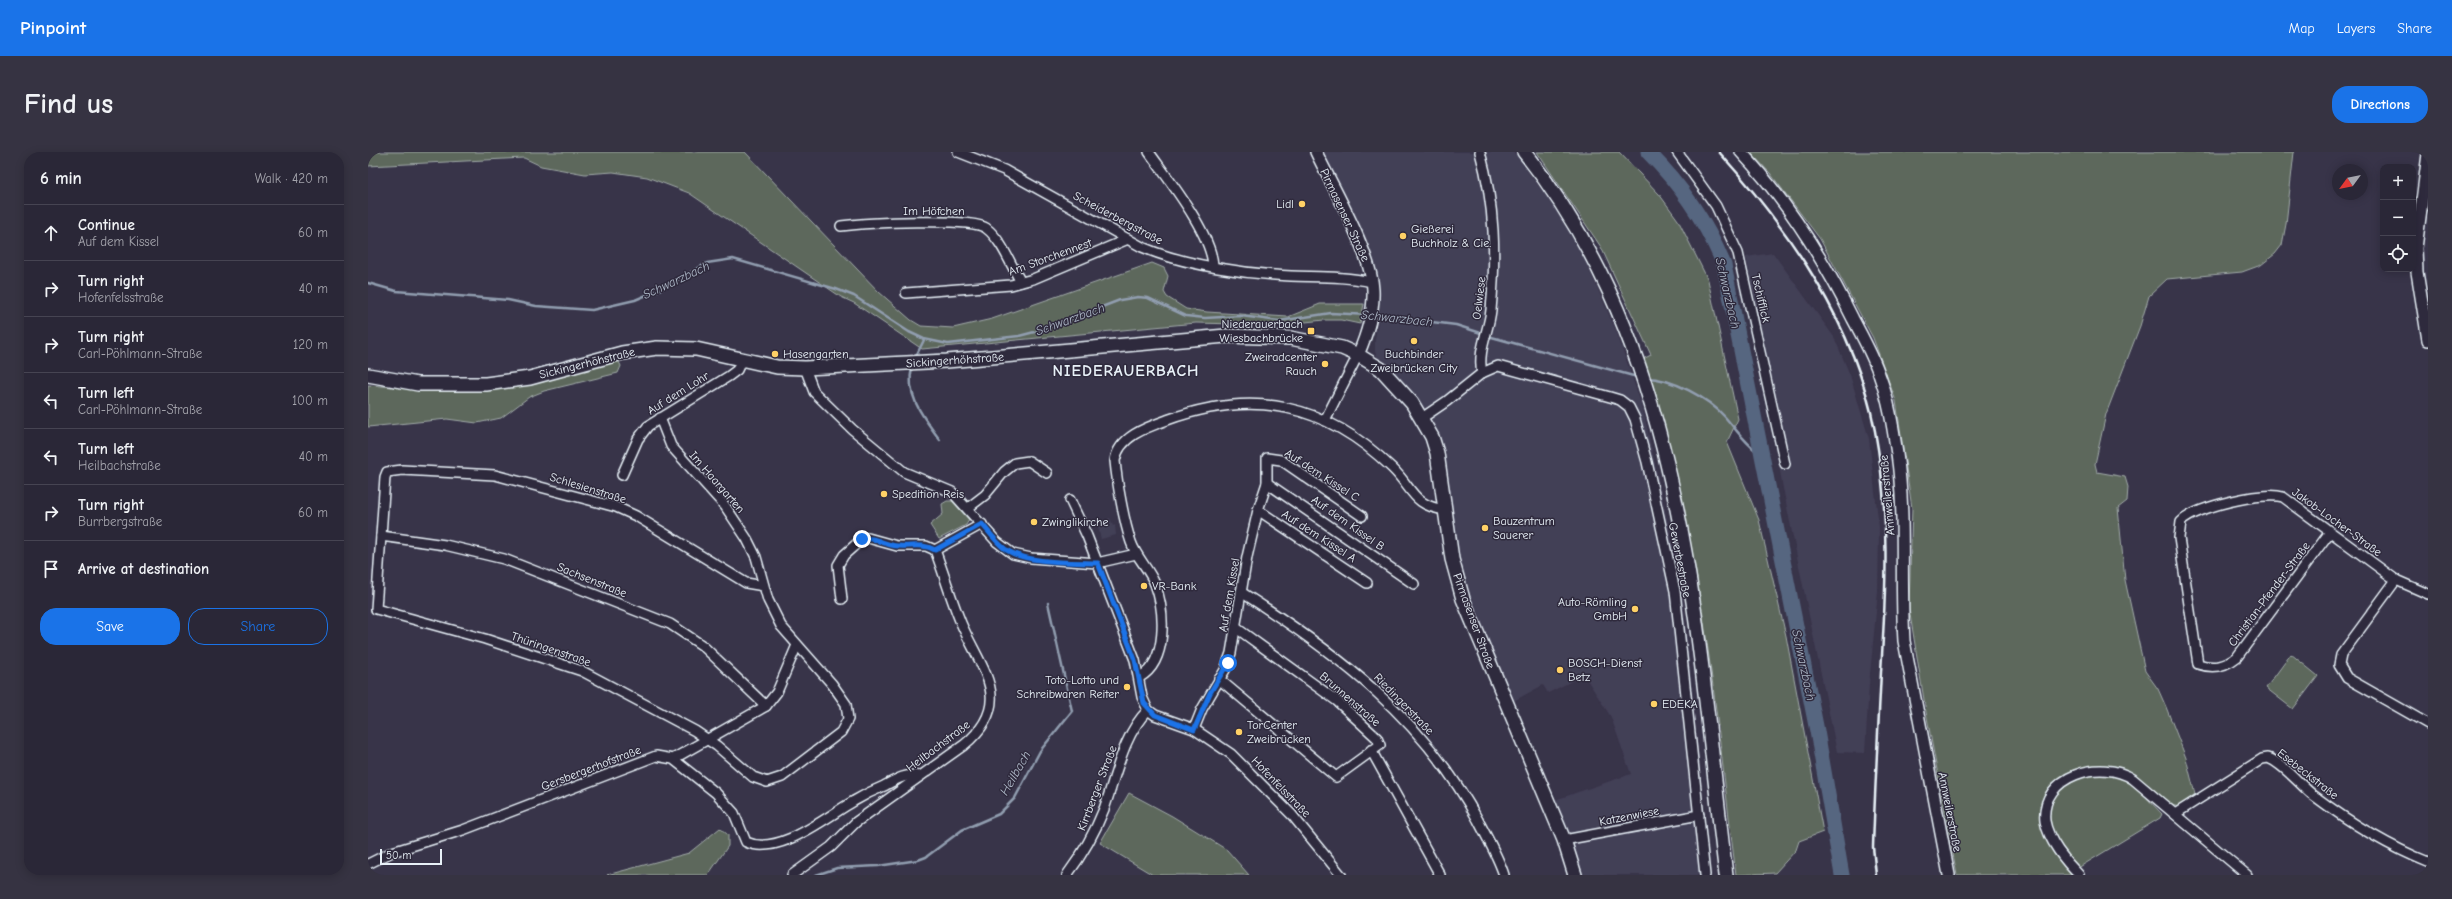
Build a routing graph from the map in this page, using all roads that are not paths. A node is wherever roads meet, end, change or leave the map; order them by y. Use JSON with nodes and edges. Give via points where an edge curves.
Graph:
{"nodes":[{"id":1,"x":958,"y":152,"type":"edge"},
{"id":2,"x":1149,"y":152,"type":"edge"},
{"id":3,"x":1316,"y":152,"type":"edge"},
{"id":4,"x":1480,"y":152,"type":"edge"},
{"id":5,"x":1524,"y":152,"type":"edge"},
{"id":6,"x":1677,"y":152,"type":"edge"},
{"id":7,"x":1741,"y":152,"type":"edge"},
{"id":8,"x":2428,"y":154,"type":"edge"},
{"id":9,"x":841,"y":226,"type":"dead end"},
{"id":10,"x":1128,"y":239,"type":"junction"},
{"id":11,"x":1213,"y":266,"type":"junction"},
{"id":12,"x":1021,"y":282,"type":"junction"},
{"id":13,"x":1372,"y":282,"type":"junction"},
{"id":14,"x":906,"y":293,"type":"dead end"},
{"id":15,"x":2428,"y":340,"type":"edge"},
{"id":16,"x":1358,"y":355,"type":"junction"},
{"id":17,"x":742,"y":359,"type":"junction"},
{"id":18,"x":805,"y":368,"type":"junction"},
{"id":19,"x":1482,"y":373,"type":"junction"},
{"id":20,"x":368,"y":375,"type":"edge"},
{"id":21,"x":660,"y":418,"type":"junction"},
{"id":22,"x":1422,"y":418,"type":"junction"},
{"id":23,"x":1324,"y":420,"type":"junction"},
{"id":24,"x":1267,"y":458,"type":"joint"},
{"id":25,"x":1785,"y":464,"type":"dead end"},
{"id":26,"x":1047,"y":473,"type":"dead end"},
{"id":27,"x":622,"y":475,"type":"dead end"},
{"id":28,"x":1267,"y":483,"type":"junction"},
{"id":29,"x":1070,"y":500,"type":"dead end"},
{"id":30,"x":968,"y":508,"type":"junction"},
{"id":31,"x":1258,"y":510,"type":"junction"},
{"id":32,"x":1446,"y":510,"type":"junction"},
{"id":33,"x":1362,"y":516,"type":"dead end"},
{"id":34,"x":982,"y":524,"type":"junction"},
{"id":35,"x":2330,"y":532,"type":"junction"},
{"id":36,"x":381,"y":536,"type":"junction"},
{"id":37,"x":935,"y":550,"type":"junction"},
{"id":38,"x":1136,"y":554,"type":"junction"},
{"id":39,"x":1098,"y":563,"type":"junction"},
{"id":40,"x":2396,"y":580,"type":"junction"},
{"id":41,"x":1367,"y":583,"type":"dead end"},
{"id":42,"x":1414,"y":584,"type":"dead end"},
{"id":43,"x":764,"y":586,"type":"junction"},
{"id":44,"x":1241,"y":592,"type":"junction"},
{"id":45,"x":2428,"y":594,"type":"edge"},
{"id":46,"x":842,"y":599,"type":"dead end"},
{"id":47,"x":1235,"y":627,"type":"junction"},
{"id":48,"x":797,"y":645,"type":"junction"},
{"id":49,"x":2198,"y":664,"type":"joint"},
{"id":50,"x":1140,"y":677,"type":"junction"},
{"id":51,"x":1219,"y":679,"type":"junction"},
{"id":52,"x":766,"y":706,"type":"junction"},
{"id":53,"x":1148,"y":710,"type":"junction"},
{"id":54,"x":2428,"y":724,"type":"edge"},
{"id":55,"x":1194,"y":730,"type":"junction"},
{"id":56,"x":707,"y":739,"type":"junction"},
{"id":57,"x":1371,"y":750,"type":"junction"},
{"id":58,"x":673,"y":759,"type":"junction"},
{"id":59,"x":919,"y":776,"type":"junction"},
{"id":60,"x":2175,"y":814,"type":"junction"},
{"id":61,"x":1699,"y":815,"type":"junction"},
{"id":62,"x":1564,"y":840,"type":"junction"},
{"id":63,"x":2428,"y":862,"type":"edge"},
{"id":64,"x":368,"y":864,"type":"edge"},
{"id":65,"x":792,"y":875,"type":"edge"},
{"id":66,"x":1067,"y":875,"type":"edge"},
{"id":67,"x":1341,"y":875,"type":"edge"},
{"id":68,"x":1440,"y":875,"type":"edge"},
{"id":69,"x":1504,"y":875,"type":"edge"},
{"id":70,"x":1575,"y":875,"type":"edge"},
{"id":71,"x":1705,"y":875,"type":"edge"},
{"id":72,"x":1726,"y":875,"type":"edge"},
{"id":73,"x":1949,"y":875,"type":"edge"},
{"id":74,"x":2079,"y":875,"type":"edge"},
{"id":75,"x":2247,"y":875,"type":"edge"}],
"edges":[{"from":1,"to":10,"type":"street","name":"Scheiderbergstraße","via":[[1004,170]]},
{"from":2,"to":11,"type":"street","via":[[1201,231],[1210,248]]},
{"from":3,"to":13,"type":"street","name":"Pirmasenser Straße","via":[[1352,226]]},
{"from":4,"to":19,"type":"street","name":"Oelwiese","via":[[1488,185],[1495,239],[1493,283],[1482,347]]},
{"from":5,"to":72,"type":"main road","via":[[1563,206],[1608,290],[1645,385],[1666,457],[1688,559]]},
{"from":6,"to":25,"type":"street","name":"Tschifflick","via":[[1716,206],[1738,253]]},
{"from":7,"to":73,"type":"street","name":"Annweilerstraße","via":[[1772,186],[1810,239],[1837,286],[1861,336],[1880,376],[1888,403],[1897,454],[1902,511],[1904,641]]},
{"from":8,"to":15,"type":"street","via":[[2416,248]]},
{"from":9,"to":12,"type":"street","name":"Im Höfchen","via":[[960,222],[980,225],[991,232]]},
{"from":10,"to":11,"type":"street","name":"Scheiderbergstraße","via":[[1164,256]]},
{"from":10,"to":12,"type":"street","name":"Am Storchennest"},
{"from":11,"to":13,"type":"street","name":"Scheiderbergstraße","via":[[1275,275],[1330,276]]},
{"from":12,"to":14,"type":"street","name":"Am Storchennest","via":[[992,287]]},
{"from":13,"to":16,"type":"street","name":"Pirmasenser Straße","via":[[1369,326]]},
{"from":16,"to":18,"type":"main road","name":"Sickingerhöhstraße","via":[[1314,342],[1237,336],[912,364]]},
{"from":16,"to":22,"type":"main road","name":"Sickingerhöhstraße","via":[[1382,369]]},
{"from":16,"to":23,"type":"street","name":"Pirmasenser Straße"},
{"from":17,"to":18,"type":"main road","name":"Sickingerhöhstraße","via":[[777,367]]},
{"from":17,"to":20,"type":"main road","name":"Sickingerhöhstraße","via":[[696,350],[656,348],[616,354],[530,378],[486,384],[428,385]]},
{"from":17,"to":21,"type":"street","name":"Auf dem Lohr","via":[[737,370],[730,376]]},
{"from":18,"to":30,"type":"street","via":[[810,385],[820,399],[882,455],[904,472],[952,492]]},
{"from":19,"to":22,"type":"street"},
{"from":19,"to":61,"type":"street","name":"Gewerbestraße","via":[[1498,366],[1620,400],[1629,407],[1647,462],[1675,591]]},
{"from":21,"to":27,"type":"street","name":"Auf dem Lohr","via":[[644,430]]},
{"from":21,"to":43,"type":"street","name":"Im Haargarten","via":[[671,446],[724,506],[747,539],[756,557]]},
{"from":22,"to":32,"type":"main road","name":"Sickingerhöhstraße","via":[[1437,453]]},
{"from":23,"to":32,"type":"street","via":[[1381,458],[1428,508]]},
{"from":23,"to":38,"type":"street","via":[[1310,413],[1283,406],[1231,404],[1176,417],[1132,436],[1116,451],[1115,461],[1130,540]]},
{"from":24,"to":28,"type":"street","name":"Auf dem Kissel"},
{"from":24,"to":33,"type":"street","name":"Auf dem Kissel C","via":[[1281,460]]},
{"from":26,"to":30,"type":"street","via":[[1029,461],[1015,463],[985,495]]},
{"from":28,"to":31,"type":"street","name":"Auf dem Kissel"},
{"from":28,"to":42,"type":"street","name":"Auf dem Kissel B"},
{"from":29,"to":39,"type":"street"},
{"from":30,"to":34,"type":"street"},
{"from":31,"to":41,"type":"street","name":"Auf dem Kissel A"},
{"from":31,"to":44,"type":"street","name":"Auf dem Kissel"},
{"from":32,"to":62,"type":"main road","name":"Pirmasenser Straße","via":[[1452,559],[1463,599]]},
{"from":34,"to":37,"type":"street"},
{"from":34,"to":39,"type":"street","via":[[997,542],[1013,554],[1031,558]]},
{"from":35,"to":40,"type":"street","name":"Jakob-Locher-Straße"},
{"from":35,"to":49,"type":"street","name":"Christian-Pfender-Straße","via":[[2237,657],[2222,666]]},
{"from":35,"to":49,"type":"street","name":"Jakob-Locher-Straße","via":[[2290,500],[2268,494],[2186,517],[2179,529],[2179,538]]},
{"from":36,"to":43,"type":"street","name":"Schlesienstraße","via":[[387,472],[419,470],[495,475],[616,507],[636,516],[746,583]]},
{"from":36,"to":52,"type":"street","name":"Sachsenstraße","via":[[445,545],[504,559],[670,624],[703,646]]},
{"from":36,"to":56,"type":"street","name":"Thüringenstraße","via":[[376,609],[577,668]]},
{"from":37,"to":46,"type":"street","via":[[926,546],[897,546],[868,538],[862,539],[844,555],[838,565]]},
{"from":37,"to":59,"type":"street","name":"Heilbachstraße","via":[[960,622],[987,675],[991,688],[991,708],[985,724],[973,737]]},
{"from":38,"to":39,"type":"street"},
{"from":38,"to":50,"type":"street","via":[[1154,584],[1159,599],[1161,621],[1157,657],[1150,670]]},
{"from":39,"to":50,"type":"street"},
{"from":40,"to":45,"type":"street","name":"Jakob-Locher-Straße"},
{"from":40,"to":54,"type":"street","via":[[2341,655],[2340,665],[2348,678]]},
{"from":43,"to":48,"type":"street","name":"Im Haargarten","via":[[774,614]]},
{"from":44,"to":47,"type":"street","name":"Auf dem Kissel"},
{"from":44,"to":69,"type":"street","name":"Riedingerstraße","via":[[1362,677],[1412,727],[1465,795]]},
{"from":47,"to":51,"type":"street","name":"Auf dem Kissel","via":[[1228,663]]},
{"from":47,"to":57,"type":"street","name":"Brunnenstraße","via":[[1337,701],[1379,740],[1380,745]]},
{"from":48,"to":52,"type":"street","via":[[777,692]]},
{"from":48,"to":56,"type":"street","name":"Thüringenstraße","via":[[832,684],[846,704],[848,719],[841,732],[782,777],[767,782],[753,777]]},
{"from":50,"to":53,"type":"street","via":[[1142,697]]},
{"from":51,"to":55,"type":"street","name":"Auf dem Kissel","via":[[1207,698]]},
{"from":51,"to":57,"type":"street","via":[[1336,777]]},
{"from":52,"to":56,"type":"street"},
{"from":53,"to":55,"type":"street","name":"Hofenfelsstraße"},
{"from":53,"to":66,"type":"street","name":"Kirrberger Straße","via":[[1132,729],[1103,811],[1087,845]]},
{"from":55,"to":67,"type":"street","name":"Hofenfelsstraße","via":[[1231,754],[1266,787]]},
{"from":56,"to":58,"type":"street"},
{"from":57,"to":68,"type":"street"},
{"from":58,"to":59,"type":"street","via":[[729,806],[737,818],[746,842],[760,846],[798,835],[855,800],[901,777]]},
{"from":58,"to":64,"type":"street","name":"Gersbergerhofstraße","via":[[656,756],[641,761],[463,830],[392,852]]},
{"from":59,"to":65,"type":"street","name":"Heilbachstraße","via":[[856,822],[831,847]]},
{"from":60,"to":63,"type":"street","name":"Esebeckstraße","via":[[2262,758],[2268,758],[2361,829],[2388,845]]},
{"from":60,"to":74,"type":"street","via":[[2134,779],[2118,771],[2088,770],[2067,779],[2049,800],[2045,822],[2067,862]]},
{"from":60,"to":75,"type":"street"},
{"from":61,"to":62,"type":"street","name":"Katzenwiese"},
{"from":61,"to":71,"type":"street","name":"Gewerbestraße"},
{"from":62,"to":70,"type":"main road","name":"Pirmasenser Straße"}]}
